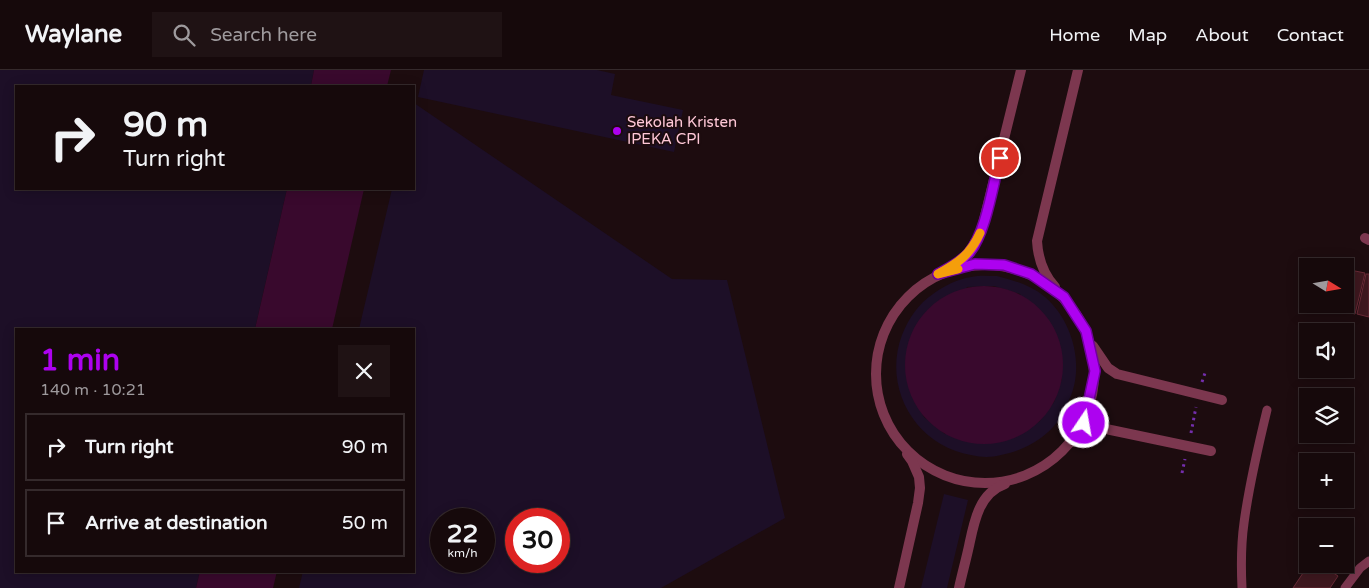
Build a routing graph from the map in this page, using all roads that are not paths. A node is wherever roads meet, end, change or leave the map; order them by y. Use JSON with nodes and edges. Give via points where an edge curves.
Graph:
{"nodes":[{"id":1,"x":1021,"y":70,"type":"edge"},
{"id":2,"x":1078,"y":70,"type":"edge"},
{"id":3,"x":938,"y":274,"type":"junction"},
{"id":4,"x":1064,"y":297,"type":"junction"},
{"id":5,"x":1086,"y":331,"type":"junction"},
{"id":6,"x":1222,"y":400,"type":"dead end"},
{"id":7,"x":1267,"y":410,"type":"dead end"},
{"id":8,"x":900,"y":444,"type":"junction"},
{"id":9,"x":1211,"y":451,"type":"dead end"},
{"id":10,"x":1060,"y":455,"type":"junction"},
{"id":11,"x":1022,"y":478,"type":"junction"},
{"id":12,"x":1369,"y":561,"type":"edge"},
{"id":13,"x":899,"y":588,"type":"edge"},
{"id":14,"x":959,"y":588,"type":"edge"},
{"id":15,"x":1242,"y":588,"type":"edge"},
{"id":16,"x":1345,"y":588,"type":"edge"}],
"edges":[{"from":1,"to":3,"type":"street","via":[[982,228],[969,253]]},
{"from":2,"to":4,"type":"street","via":[[1037,241],[1042,267]]},
{"from":3,"to":4,"type":"street","via":[[975,264],[1004,265],[1031,274]]},
{"from":3,"to":8,"type":"street","via":[[906,298],[884,331],[875,370],[881,409]]},
{"from":4,"to":5,"type":"street"},
{"from":5,"to":6,"type":"street","via":[[1093,348],[1108,368],[1117,374]]},
{"from":5,"to":10,"type":"street","via":[[1095,371],[1086,414],[1084,423]]},
{"from":7,"to":15,"type":"lane","via":[[1244,524]]},
{"from":8,"to":11,"type":"street","via":[[930,470],[956,481],[984,485]]},
{"from":8,"to":13,"type":"street","via":[[912,461],[920,488]]},
{"from":9,"to":10,"type":"street","via":[[1106,429],[1084,434],[1072,441]]},
{"from":10,"to":11,"type":"street"},
{"from":11,"to":14,"type":"street","via":[[1000,486],[979,509]]},
{"from":12,"to":16,"type":"lane"}]}
